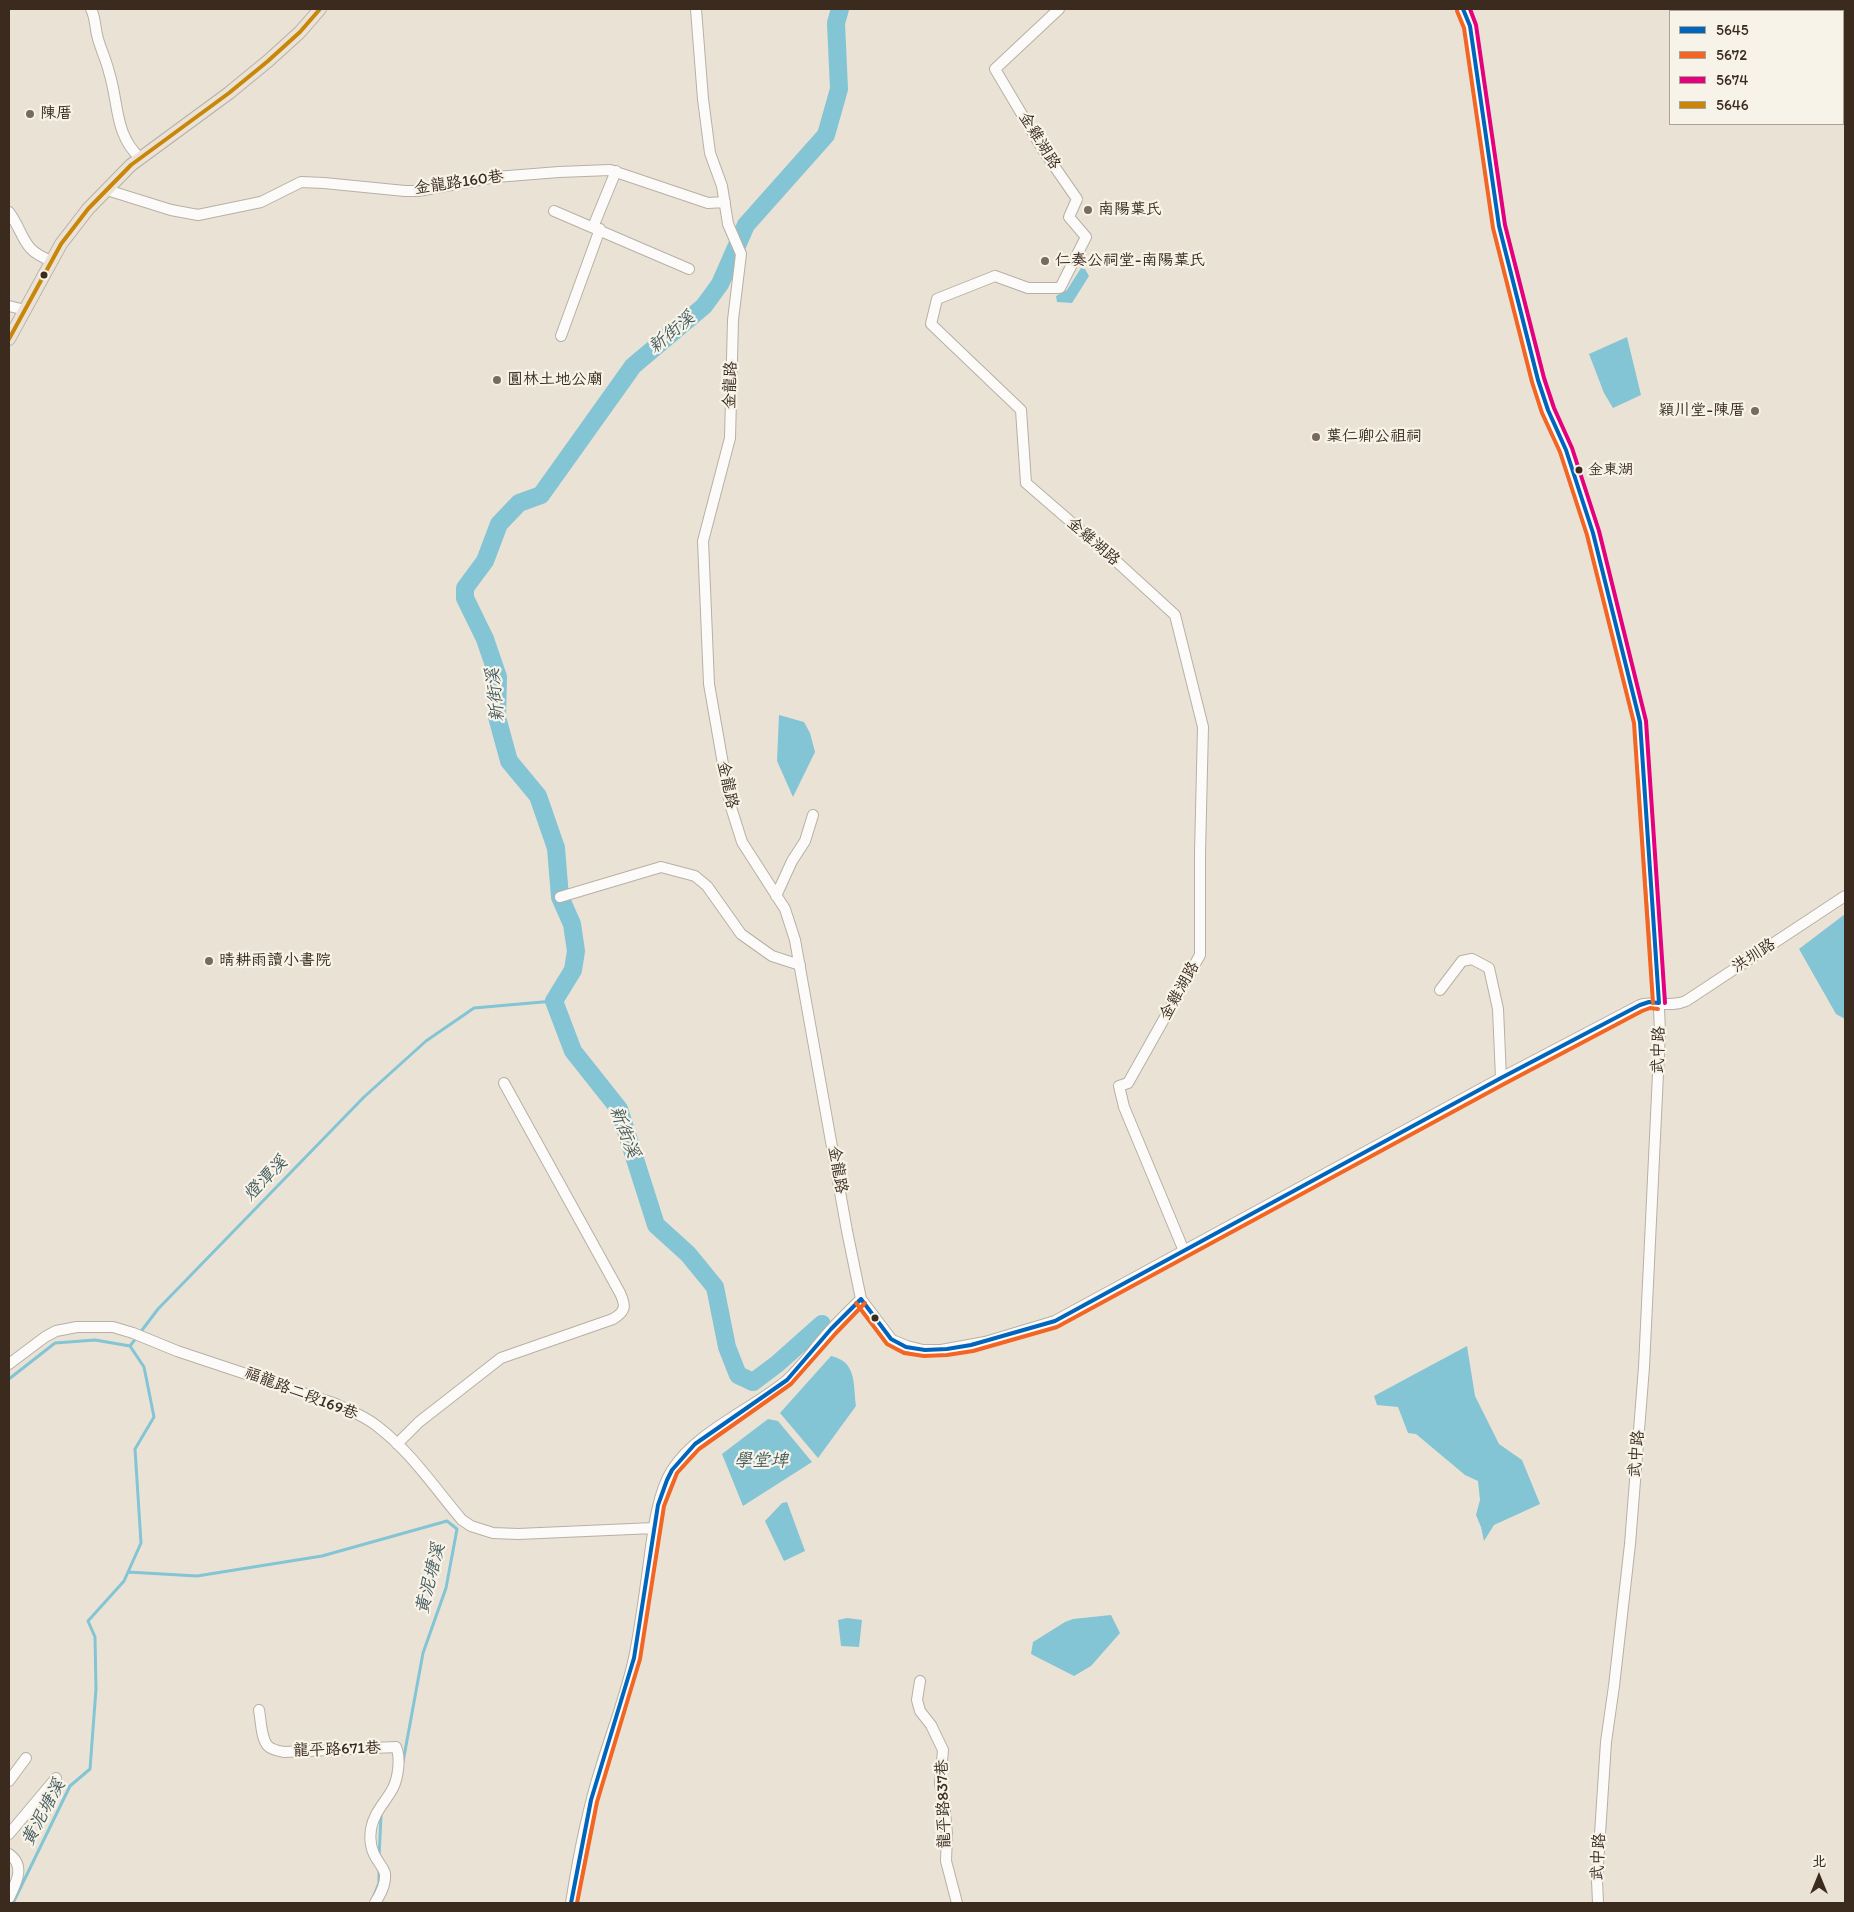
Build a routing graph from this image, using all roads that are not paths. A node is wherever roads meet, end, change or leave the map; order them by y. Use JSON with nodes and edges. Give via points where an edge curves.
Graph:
{"nodes":[{"id":1,"x":91,"y":9,"type":"edge"},
{"id":2,"x":320,"y":9,"type":"edge"},
{"id":3,"x":696,"y":9,"type":"edge"},
{"id":4,"x":1059,"y":9,"type":"edge"},
{"id":5,"x":1463,"y":9,"type":"edge"},
{"id":6,"x":140,"y":158,"type":"junction"},
{"id":7,"x":616,"y":171,"type":"junction"},
{"id":8,"x":107,"y":190,"type":"junction"},
{"id":9,"x":725,"y":202,"type":"junction"},
{"id":10,"x":554,"y":211,"type":"dead end"},
{"id":11,"x":9,"y":212,"type":"edge"},
{"id":12,"x":596,"y":228,"type":"junction"},
{"id":13,"x":52,"y":261,"type":"junction"},
{"id":14,"x":689,"y":269,"type":"dead end"},
{"id":15,"x":9,"y":306,"type":"edge"},
{"id":16,"x":25,"y":310,"type":"junction"},
{"id":17,"x":561,"y":336,"type":"dead end"},
{"id":18,"x":9,"y":339,"type":"edge"},
{"id":19,"x":813,"y":815,"type":"dead end"},
{"id":20,"x":776,"y":896,"type":"junction"},
{"id":21,"x":1845,"y":896,"type":"edge"},
{"id":22,"x":560,"y":897,"type":"dead end"},
{"id":23,"x":800,"y":965,"type":"junction"},
{"id":24,"x":1440,"y":990,"type":"dead end"},
{"id":25,"x":1660,"y":1003,"type":"junction"},
{"id":26,"x":1501,"y":1078,"type":"junction"},
{"id":27,"x":504,"y":1083,"type":"dead end"},
{"id":28,"x":1184,"y":1251,"type":"junction"},
{"id":29,"x":861,"y":1299,"type":"junction"},
{"id":30,"x":9,"y":1364,"type":"edge"},
{"id":31,"x":397,"y":1444,"type":"junction"},
{"id":32,"x":654,"y":1528,"type":"junction"},
{"id":33,"x":920,"y":1681,"type":"dead end"},
{"id":34,"x":259,"y":1710,"type":"dead end"},
{"id":35,"x":26,"y":1758,"type":"dead end"},
{"id":36,"x":56,"y":1778,"type":"dead end"},
{"id":37,"x":9,"y":1781,"type":"edge"},
{"id":38,"x":9,"y":1834,"type":"edge"},
{"id":39,"x":9,"y":1854,"type":"edge"},
{"id":40,"x":9,"y":1898,"type":"edge"},
{"id":41,"x":376,"y":1903,"type":"edge"},
{"id":42,"x":571,"y":1903,"type":"edge"},
{"id":43,"x":957,"y":1903,"type":"edge"},
{"id":44,"x":1598,"y":1903,"type":"edge"}],
"edges":[{"from":1,"to":6,"type":"street","via":[[113,88],[117,119],[130,148]]},
{"from":2,"to":6,"type":"main road","via":[[268,61]]},
{"from":3,"to":9,"type":"street","via":[[710,154]]},
{"from":4,"to":28,"type":"street","name":"金雞湖路","via":[[995,69],[1043,150],[1078,199],[1069,217],[1086,237],[1060,288],[1028,288],[995,276],[936,299],[930,324],[1021,410],[1026,483],[1175,615],[1203,727],[1200,955],[1128,1083],[1119,1086],[1124,1107]]},
{"from":5,"to":25,"type":"street","name":"武中路","via":[[1470,26],[1499,226],[1538,380],[1566,450],[1593,533],[1640,722]]},
{"from":6,"to":8,"type":"main road"},
{"from":7,"to":8,"type":"street","name":"金龍路160巷","via":[[496,177],[418,191],[301,182],[261,202],[198,215]]},
{"from":7,"to":9,"type":"street","name":"金龍路160巷","via":[[708,203]]},
{"from":7,"to":12,"type":"street"},
{"from":8,"to":13,"type":"main road","via":[[88,209]]},
{"from":9,"to":20,"type":"street","name":"金龍路","via":[[728,224],[741,254],[733,320],[730,438],[703,541],[709,684],[722,764],[737,827],[742,842]]},
{"from":10,"to":12,"type":"street"},
{"from":11,"to":13,"type":"street","via":[[32,252]]},
{"from":12,"to":14,"type":"street"},
{"from":12,"to":17,"type":"street"},
{"from":13,"to":16,"type":"main road"},
{"from":15,"to":16,"type":"street"},
{"from":16,"to":18,"type":"main road"},
{"from":19,"to":20,"type":"street","via":[[805,841]]},
{"from":20,"to":23,"type":"street","name":"金龍路","via":[[785,909]]},
{"from":21,"to":25,"type":"street","name":"洪圳路","via":[[1686,1001]]},
{"from":22,"to":23,"type":"street","via":[[661,867],[695,876],[707,886],[741,934],[772,956]]},
{"from":23,"to":29,"type":"street","name":"金龍路"},
{"from":24,"to":26,"type":"street","via":[[1462,961],[1472,959],[1489,968],[1498,1009]]},
{"from":25,"to":26,"type":"street","name":"洪圳路","via":[[1640,1005]]},
{"from":25,"to":44,"type":"street","name":"武中路","via":[[1644,1367],[1630,1544],[1606,1742]]},
{"from":26,"to":28,"type":"street","name":"洪圳路"},
{"from":27,"to":31,"type":"street","via":[[620,1293],[624,1308],[613,1319],[501,1358],[419,1422]]},
{"from":28,"to":29,"type":"street","name":"洪圳路","via":[[1055,1321],[952,1349],[923,1350],[892,1340]]},
{"from":29,"to":32,"type":"street","via":[[790,1377],[680,1458],[664,1489]]},
{"from":30,"to":31,"type":"street","name":"福龍路二段169巷","via":[[56,1331],[113,1326],[336,1404],[375,1424]]},
{"from":31,"to":32,"type":"street","name":"福龍路二段169巷","via":[[414,1460],[462,1520],[471,1526],[493,1533],[518,1534]]},
{"from":32,"to":42,"type":"street","via":[[634,1660],[600,1769],[576,1868]]},
{"from":33,"to":43,"type":"street","name":"龍平路837巷","via":[[916,1700],[943,1750],[940,1784],[947,1834],[946,1861]]},
{"from":34,"to":41,"type":"street","name":"龍平路671巷","via":[[264,1739],[268,1747],[275,1750],[396,1747],[399,1753],[393,1788],[376,1813],[371,1828],[370,1845],[385,1875]]},
{"from":35,"to":37,"type":"street"},
{"from":36,"to":38,"type":"street"},
{"from":39,"to":40,"type":"street","via":[[18,1865],[19,1876]]}]}
